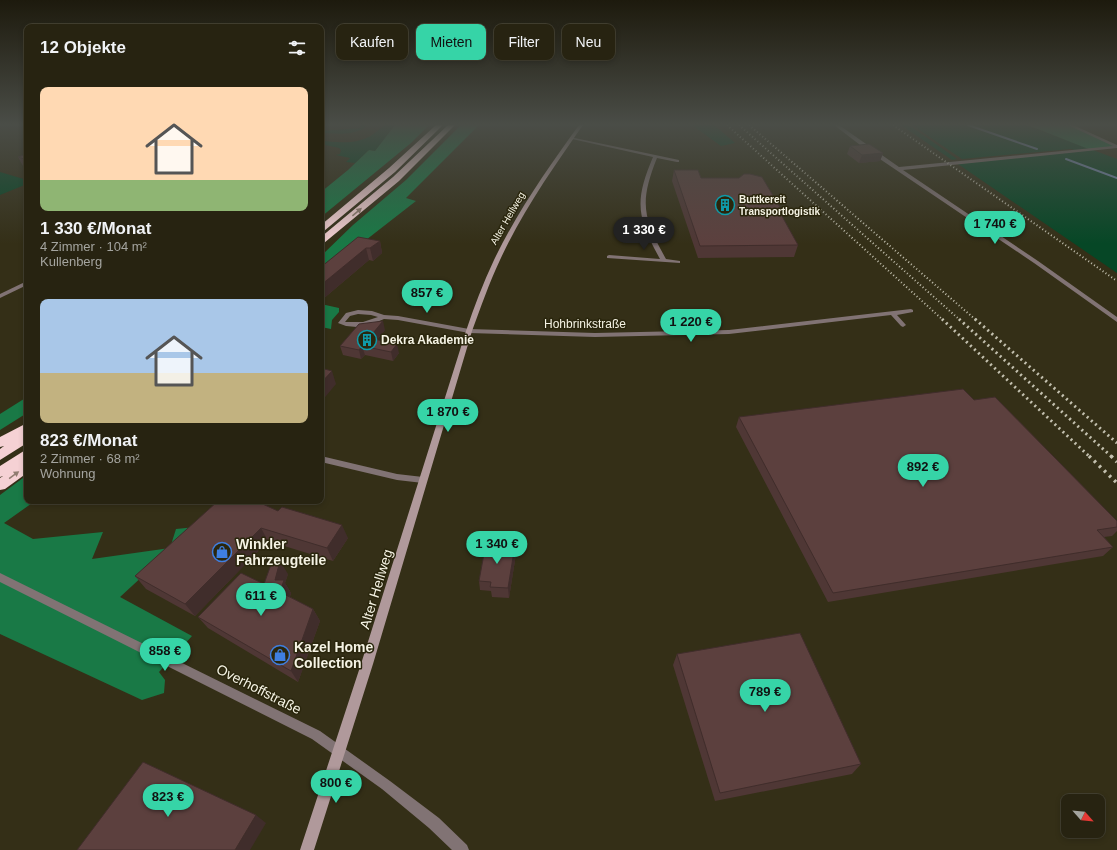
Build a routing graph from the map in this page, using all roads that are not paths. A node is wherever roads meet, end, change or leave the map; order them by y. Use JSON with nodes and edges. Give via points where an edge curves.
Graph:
{"nodes":[{"id":1,"x":398,"y":165,"type":"edge"},
{"id":2,"x":411,"y":165,"type":"edge"},
{"id":3,"x":554,"y":165,"type":"edge"},
{"id":4,"x":653,"y":165,"type":"edge"},
{"id":5,"x":892,"y":165,"type":"edge"},
{"id":6,"x":941,"y":165,"type":"edge"},
{"id":7,"x":898,"y":169,"type":"junction"},
{"id":8,"x":324,"y":227,"type":"edge"},
{"id":9,"x":324,"y":239,"type":"edge"},
{"id":10,"x":609,"y":257,"type":"dead end"},
{"id":11,"x":664,"y":261,"type":"junction"},
{"id":12,"x":678,"y":262,"type":"dead end"},
{"id":13,"x":24,"y":284,"type":"edge"},
{"id":14,"x":0,"y":296,"type":"edge"},
{"id":15,"x":911,"y":311,"type":"dead end"},
{"id":16,"x":892,"y":313,"type":"junction"},
{"id":17,"x":383,"y":317,"type":"junction"},
{"id":18,"x":1117,"y":320,"type":"edge"},
{"id":19,"x":903,"y":325,"type":"dead end"},
{"id":20,"x":469,"y":331,"type":"junction"},
{"id":21,"x":24,"y":429,"type":"edge"},
{"id":22,"x":24,"y":439,"type":"edge"},
{"id":23,"x":0,"y":443,"type":"edge"},
{"id":24,"x":0,"y":455,"type":"edge"},
{"id":25,"x":24,"y":456,"type":"edge"},
{"id":26,"x":324,"y":461,"type":"edge"},
{"id":27,"x":24,"y":468,"type":"edge"},
{"id":28,"x":0,"y":472,"type":"edge"},
{"id":29,"x":422,"y":480,"type":"junction"},
{"id":30,"x":0,"y":485,"type":"edge"},
{"id":31,"x":0,"y":577,"type":"edge"},
{"id":32,"x":339,"y":750,"type":"junction"},
{"id":33,"x":307,"y":850,"type":"edge"},
{"id":34,"x":462,"y":850,"type":"edge"}],
"edges":[{"from":1,"to":8,"type":"highway"},
{"from":9,"to":2,"type":"highway","one_way":true},
{"from":3,"to":20,"type":"street","name":"Alter Hellweg","via":[[507,239],[493,267]]},
{"from":4,"to":11,"type":"street","via":[[643,193],[642,205],[651,237]]},
{"from":5,"to":7,"type":"street"},
{"from":6,"to":7,"type":"street"},
{"from":7,"to":18,"type":"street"},
{"from":10,"to":11,"type":"street"},
{"from":11,"to":12,"type":"street"},
{"from":13,"to":14,"type":"street"},
{"from":15,"to":16,"type":"street","name":"Hohbrinkstraße"},
{"from":16,"to":19,"type":"street"},
{"from":16,"to":20,"type":"street","name":"Hohbrinkstraße","via":[[729,332],[581,336]]},
{"from":17,"to":17,"type":"street","via":[[375,322],[357,325],[342,323],[343,318],[358,312]]},
{"from":17,"to":20,"type":"street"},
{"from":20,"to":29,"type":"street","name":"Alter Hellweg"},
{"from":21,"to":23,"type":"highway"},
{"from":22,"to":24,"type":"highway"},
{"from":25,"to":28,"type":"highway"},
{"from":26,"to":29,"type":"street"},
{"from":30,"to":27,"type":"highway","one_way":true},
{"from":29,"to":32,"type":"street","name":"Alter Hellweg"},
{"from":31,"to":32,"type":"street","name":"Overhoffstraße","via":[[306,730]]},
{"from":32,"to":33,"type":"street","name":"Alter Hellweg"},
{"from":32,"to":34,"type":"street","name":"Overhoffstraße","via":[[434,823]]}]}
